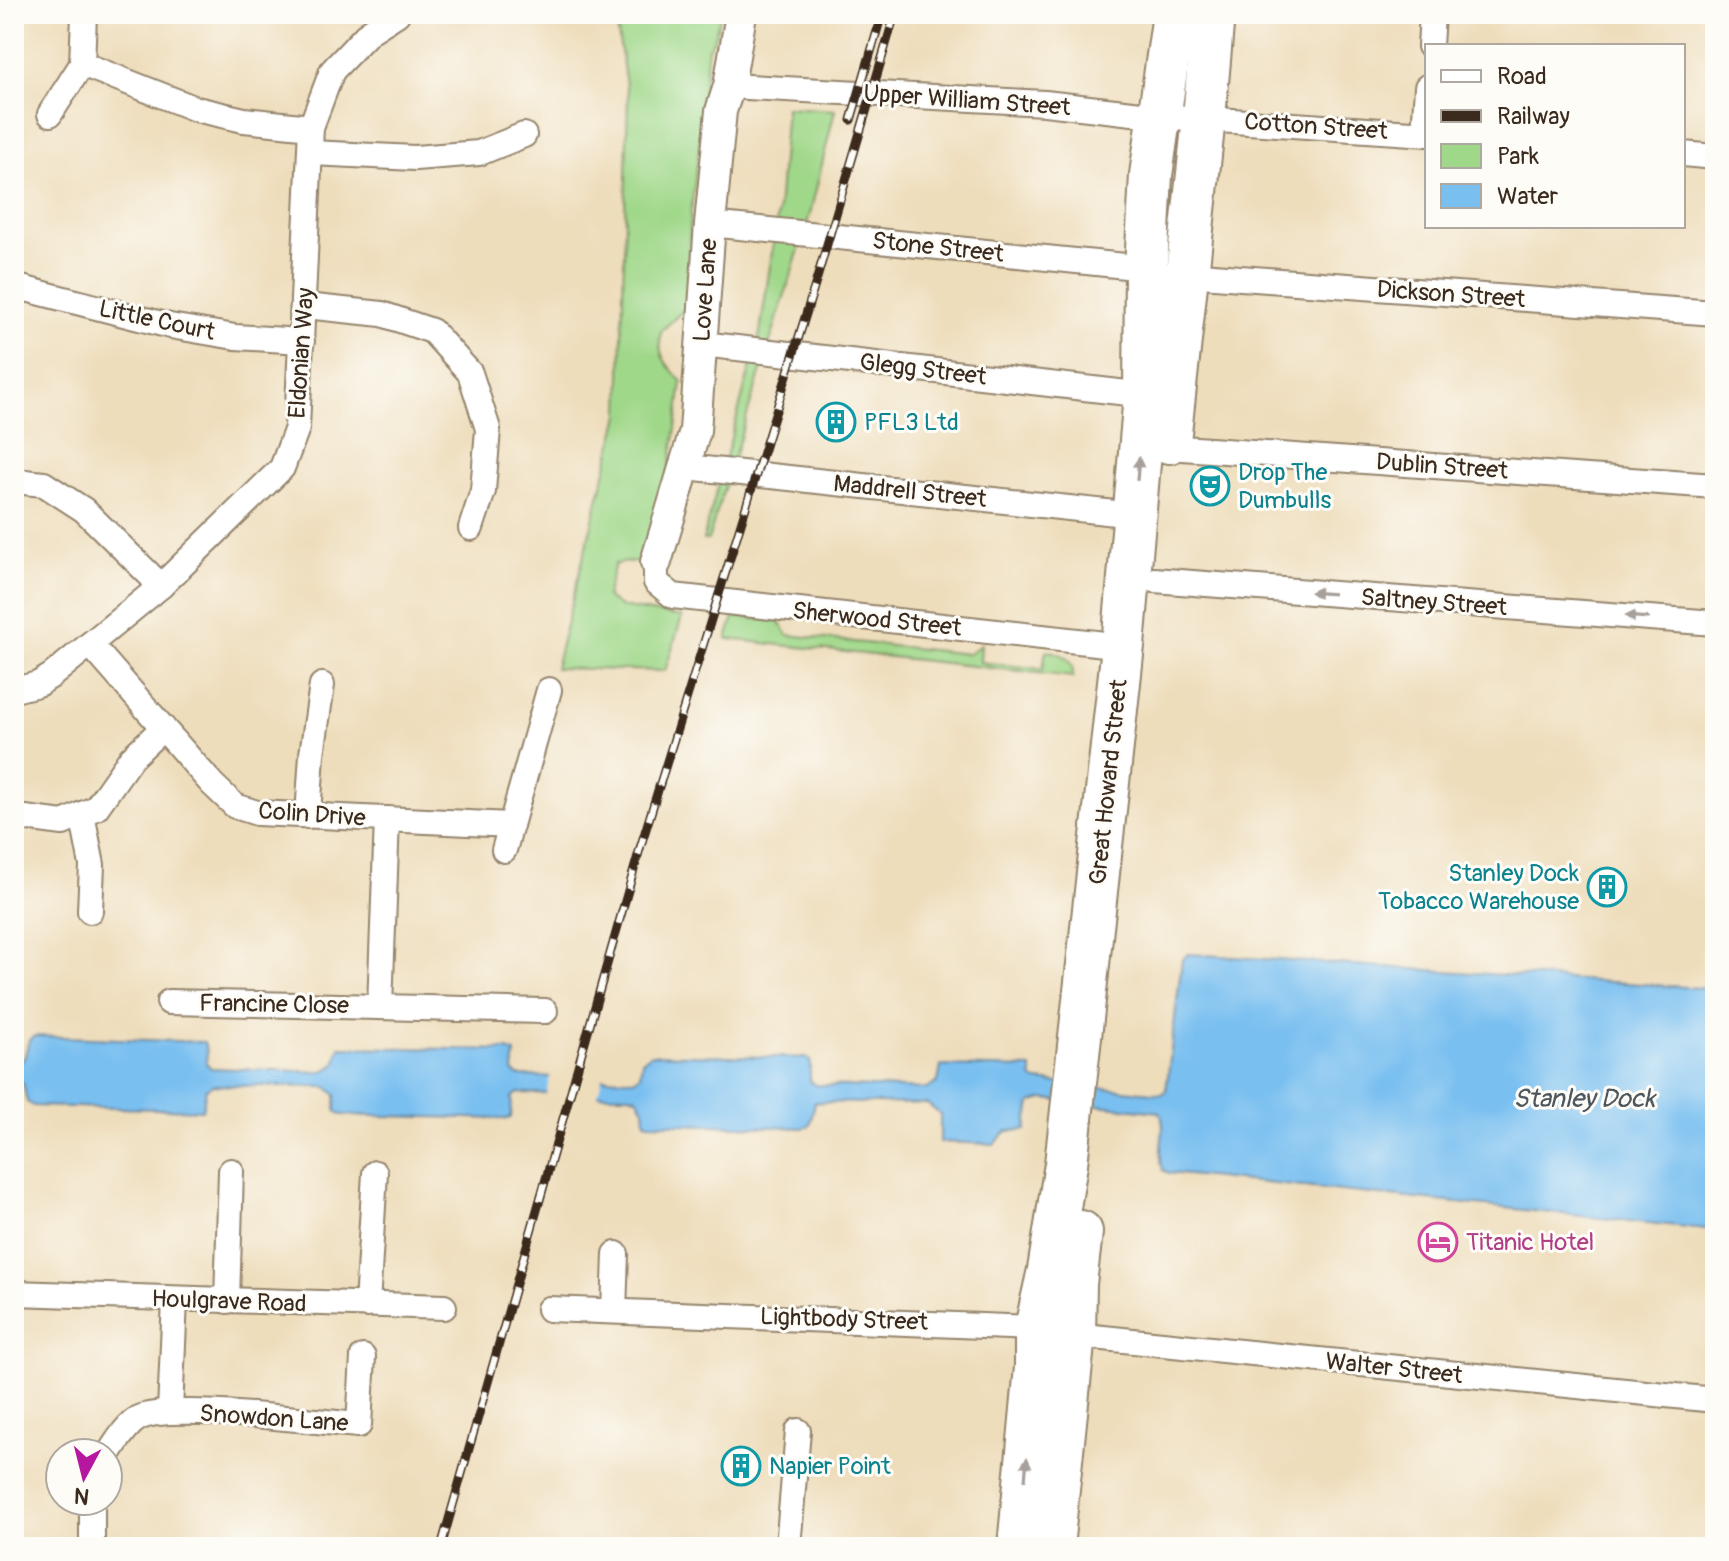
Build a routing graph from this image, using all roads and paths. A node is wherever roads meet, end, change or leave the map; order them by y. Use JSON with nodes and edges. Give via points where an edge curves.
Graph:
{"nodes":[{"id":1,"x":397,"y":14,"type":"edge"},
{"id":2,"x":741,"y":14,"type":"edge"},
{"id":3,"x":1174,"y":14,"type":"edge"},
{"id":4,"x":1195,"y":14,"type":"edge"},
{"id":5,"x":1213,"y":14,"type":"edge"},
{"id":6,"x":1432,"y":14,"type":"edge"},
{"id":7,"x":84,"y":16,"type":"edge"},
{"id":8,"x":362,"y":23,"type":"edge"},
{"id":9,"x":1430,"y":44,"type":"edge"},
{"id":10,"x":82,"y":64,"type":"junction"},
{"id":11,"x":729,"y":86,"type":"junction"},
{"id":12,"x":50,"y":114,"type":"dead end"},
{"id":13,"x":1159,"y":116,"type":"junction"},
{"id":14,"x":1204,"y":118,"type":"junction"},
{"id":15,"x":311,"y":127,"type":"junction"},
{"id":16,"x":1425,"y":133,"type":"edge"},
{"id":17,"x":524,"y":135,"type":"dead end"},
{"id":18,"x":311,"y":153,"type":"junction"},
{"id":19,"x":1685,"y":154,"type":"edge"},
{"id":20,"x":1715,"y":157,"type":"edge"},
{"id":21,"x":710,"y":224,"type":"junction"},
{"id":22,"x":1166,"y":270,"type":"junction"},
{"id":23,"x":14,"y":286,"type":"edge"},
{"id":24,"x":305,"y":306,"type":"junction"},
{"id":25,"x":1715,"y":313,"type":"edge"},
{"id":26,"x":302,"y":341,"type":"junction"},
{"id":27,"x":702,"y":344,"type":"junction"},
{"id":28,"x":1145,"y":395,"type":"junction"},
{"id":29,"x":1168,"y":447,"type":"junction"},
{"id":30,"x":686,"y":467,"type":"junction"},
{"id":31,"x":14,"y":481,"type":"edge"},
{"id":32,"x":1715,"y":486,"type":"edge"},
{"id":33,"x":1134,"y":515,"type":"junction"},
{"id":34,"x":471,"y":528,"type":"dead end"},
{"id":35,"x":656,"y":562,"type":"joint"},
{"id":36,"x":1154,"y":580,"type":"junction"},
{"id":37,"x":161,"y":586,"type":"junction"},
{"id":38,"x":1715,"y":623,"type":"edge"},
{"id":39,"x":90,"y":644,"type":"junction"},
{"id":40,"x":1123,"y":646,"type":"junction"},
{"id":41,"x":322,"y":685,"type":"dead end"},
{"id":42,"x":14,"y":690,"type":"edge"},
{"id":43,"x":549,"y":690,"type":"dead end"},
{"id":44,"x":163,"y":728,"type":"junction"},
{"id":45,"x":82,"y":814,"type":"junction"},
{"id":46,"x":308,"y":816,"type":"junction"},
{"id":47,"x":387,"y":819,"type":"junction"},
{"id":48,"x":14,"y":822,"type":"edge"},
{"id":49,"x":511,"y":825,"type":"junction"},
{"id":50,"x":504,"y":850,"type":"dead end"},
{"id":51,"x":90,"y":911,"type":"dead end"},
{"id":52,"x":169,"y":1002,"type":"dead end"},
{"id":53,"x":380,"y":1007,"type":"junction"},
{"id":54,"x":545,"y":1011,"type":"dead end"},
{"id":55,"x":1085,"y":1095,"type":"junction"},
{"id":56,"x":231,"y":1171,"type":"dead end"},
{"id":57,"x":375,"y":1173,"type":"dead end"},
{"id":58,"x":616,"y":1254,"type":"dead end"},
{"id":59,"x":14,"y":1293,"type":"edge"},
{"id":60,"x":175,"y":1300,"type":"junction"},
{"id":61,"x":227,"y":1301,"type":"junction"},
{"id":62,"x":367,"y":1305,"type":"junction"},
{"id":63,"x":444,"y":1307,"type":"dead end"},
{"id":64,"x":549,"y":1309,"type":"dead end"},
{"id":65,"x":614,"y":1311,"type":"junction"},
{"id":66,"x":1055,"y":1332,"type":"junction"},
{"id":67,"x":363,"y":1357,"type":"dead end"},
{"id":68,"x":1715,"y":1400,"type":"edge"},
{"id":69,"x":170,"y":1411,"type":"junction"},
{"id":70,"x":798,"y":1431,"type":"dead end"},
{"id":71,"x":120,"y":1437,"type":"edge"},
{"id":72,"x":92,"y":1517,"type":"edge"},
{"id":73,"x":92,"y":1547,"type":"edge"},
{"id":74,"x":788,"y":1547,"type":"edge"},
{"id":75,"x":1019,"y":1547,"type":"edge"},
{"id":76,"x":1052,"y":1547,"type":"edge"}],
"edges":[{"from":1,"to":8,"type":"street","name":"Eldonian Way"},
{"from":2,"to":11,"type":"street","name":"Love Lane"},
{"from":3,"to":13,"type":"highway","name":"Great Howard Street"},
{"from":4,"to":13,"type":"highway","via":[[1182,91]]},
{"from":5,"to":14,"type":"highway","name":"Great Howard Street"},
{"from":6,"to":9,"type":"street"},
{"from":7,"to":10,"type":"street"},
{"from":8,"to":15,"type":"street","name":"Eldonian Way","via":[[332,71]]},
{"from":10,"to":12,"type":"street"},
{"from":10,"to":15,"type":"street","via":[[196,109]]},
{"from":11,"to":13,"type":"street","name":"Upper William Street","via":[[1045,103]]},
{"from":11,"to":21,"type":"street","name":"Love Lane","via":[[721,111]]},
{"from":13,"to":14,"type":"street","name":"Upper William Street"},
{"from":13,"to":22,"type":"highway","name":"Great Howard Street","via":[[1151,175]]},
{"from":14,"to":16,"type":"street","name":"Cotton Street"},
{"from":14,"to":22,"type":"highway","name":"Great Howard Street"},
{"from":15,"to":18,"type":"street","name":"Eldonian Way"},
{"from":17,"to":18,"type":"street","via":[[479,153],[415,158]]},
{"from":18,"to":24,"type":"street","name":"Eldonian Way"},
{"from":19,"to":20,"type":"street"},
{"from":21,"to":22,"type":"street","name":"Stone Street"},
{"from":21,"to":27,"type":"street","name":"Love Lane"},
{"from":22,"to":25,"type":"street","name":"Dickson Street"},
{"from":22,"to":28,"type":"highway","name":"Great Howard Street","via":[[1161,324]]},
{"from":22,"to":29,"type":"highway","name":"Great Howard Street"},
{"from":23,"to":26,"type":"street","name":"Little Court","via":[[170,326]]},
{"from":24,"to":26,"type":"street","name":"Eldonian Way"},
{"from":24,"to":34,"type":"street","via":[[382,314],[432,331],[470,373],[488,429],[483,491]]},
{"from":26,"to":37,"type":"street","name":"Eldonian Way","via":[[297,428],[282,468]]},
{"from":27,"to":28,"type":"street","name":"Glegg Street"},
{"from":27,"to":30,"type":"street","name":"Love Lane","via":[[695,431]]},
{"from":33,"to":28,"type":"highway","name":"Great Howard Street","one_way":true},
{"from":29,"to":32,"type":"street","name":"Dublin Street"},
{"from":29,"to":36,"type":"highway","name":"Great Howard Street"},
{"from":30,"to":33,"type":"street","name":"Maddrell Street"},
{"from":30,"to":35,"type":"street","name":"Love Lane"},
{"from":31,"to":37,"type":"street","via":[[44,484],[84,510]]},
{"from":33,"to":40,"type":"highway","name":"Great Howard Street"},
{"from":35,"to":40,"type":"street","name":"Sherwood Street","via":[[656,582],[673,596]]},
{"from":38,"to":36,"type":"street","name":"Saltney Street","one_way":true},
{"from":36,"to":55,"type":"highway","name":"Great Howard Street","via":[[1110,946]]},
{"from":37,"to":39,"type":"street","name":"Eldonian Way"},
{"from":39,"to":42,"type":"street","name":"Eldonian Way","via":[[38,684]]},
{"from":39,"to":44,"type":"street","name":"Colin Drive"},
{"from":40,"to":55,"type":"highway","name":"Great Howard Street"},
{"from":41,"to":46,"type":"street"},
{"from":43,"to":49,"type":"street"},
{"from":44,"to":45,"type":"street","via":[[131,758],[96,808]]},
{"from":44,"to":46,"type":"street","name":"Colin Drive","via":[[235,806]]},
{"from":45,"to":48,"type":"street","via":[[63,823],[25,818]]},
{"from":45,"to":51,"type":"street","via":[[92,865]]},
{"from":46,"to":47,"type":"street","name":"Colin Drive"},
{"from":47,"to":49,"type":"street","name":"Colin Drive"},
{"from":47,"to":53,"type":"street","name":"Francine Close"},
{"from":49,"to":50,"type":"street"},
{"from":52,"to":53,"type":"street","name":"Francine Close"},
{"from":53,"to":54,"type":"street","name":"Francine Close"},
{"from":55,"to":66,"type":"highway","name":"Great Howard Street","via":[[1075,1284]]},
{"from":56,"to":61,"type":"street"},
{"from":57,"to":62,"type":"street"},
{"from":58,"to":65,"type":"street"},
{"from":59,"to":60,"type":"street","name":"Houlgrave Road"},
{"from":60,"to":61,"type":"street","name":"Houlgrave Road"},
{"from":60,"to":69,"type":"street","name":"Snowdon Lane"},
{"from":61,"to":62,"type":"street","name":"Houlgrave Road"},
{"from":62,"to":63,"type":"street","name":"Houlgrave Road"},
{"from":64,"to":65,"type":"street","name":"Lightbody Street"},
{"from":65,"to":66,"type":"street","name":"Lightbody Street"},
{"from":66,"to":68,"type":"street","name":"Walter Street"},
{"from":75,"to":66,"type":"highway","name":"Great Howard Street","one_way":true,"via":[[1036,1367]]},
{"from":66,"to":76,"type":"highway","name":"Great Howard Street"},
{"from":67,"to":69,"type":"street","name":"Snowdon Lane","via":[[358,1434]]},
{"from":69,"to":71,"type":"street","name":"Snowdon Lane","via":[[138,1418]]},
{"from":70,"to":74,"type":"street"},
{"from":72,"to":73,"type":"street"}]}
